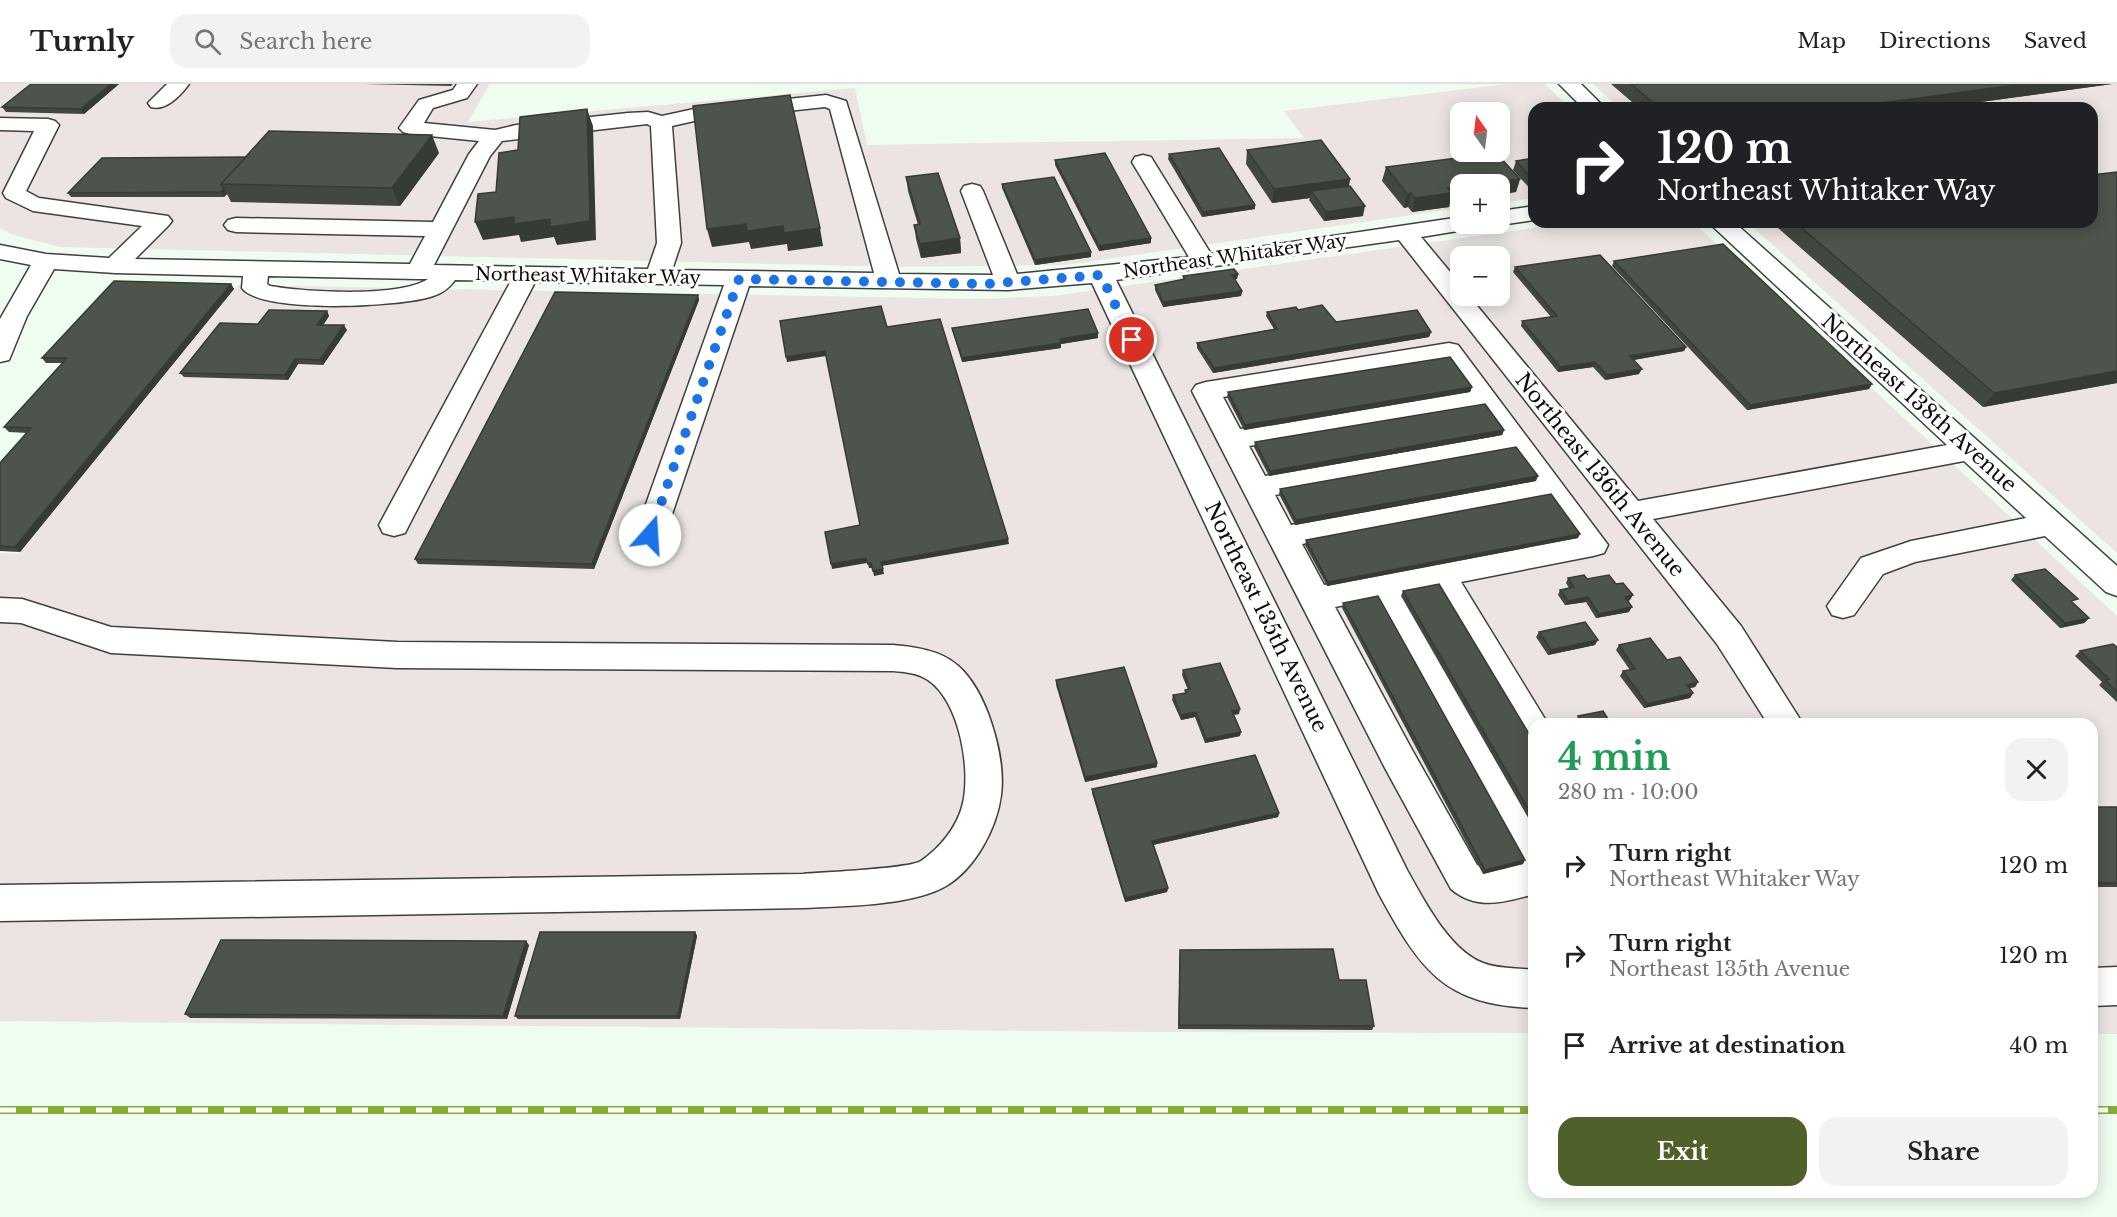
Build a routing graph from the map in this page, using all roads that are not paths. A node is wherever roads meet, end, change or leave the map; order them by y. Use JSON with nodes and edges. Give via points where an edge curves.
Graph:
{"nodes":[{"id":1,"x":179,"y":84,"type":"edge"},
{"id":2,"x":467,"y":84,"type":"edge"},
{"id":3,"x":1569,"y":84,"type":"edge"},
{"id":4,"x":1588,"y":102,"type":"edge"},
{"id":5,"x":158,"y":103,"type":"dead end"},
{"id":6,"x":661,"y":122,"type":"junction"},
{"id":7,"x":0,"y":124,"type":"edge"},
{"id":8,"x":495,"y":136,"type":"junction"},
{"id":9,"x":1143,"y":162,"type":"dead end"},
{"id":10,"x":972,"y":191,"type":"dead end"},
{"id":11,"x":1528,"y":214,"type":"edge"},
{"id":12,"x":1510,"y":217,"type":"edge"},
{"id":13,"x":236,"y":225,"type":"dead end"},
{"id":14,"x":1450,"y":226,"type":"edge"},
{"id":15,"x":1727,"y":228,"type":"edge"},
{"id":16,"x":440,"y":229,"type":"junction"},
{"id":17,"x":1405,"y":232,"type":"junction"},
{"id":18,"x":0,"y":252,"type":"edge"},
{"id":19,"x":46,"y":261,"type":"junction"},
{"id":20,"x":1203,"y":261,"type":"junction"},
{"id":21,"x":115,"y":266,"type":"junction"},
{"id":22,"x":256,"y":269,"type":"junction"},
{"id":23,"x":418,"y":272,"type":"junction"},
{"id":24,"x":448,"y":273,"type":"junction"},
{"id":25,"x":527,"y":274,"type":"junction"},
{"id":26,"x":1101,"y":275,"type":"junction"},
{"id":27,"x":657,"y":277,"type":"junction"},
{"id":28,"x":739,"y":279,"type":"junction"},
{"id":29,"x":889,"y":282,"type":"junction"},
{"id":30,"x":1008,"y":283,"type":"junction"},
{"id":31,"x":0,"y":354,"type":"edge"},
{"id":32,"x":1484,"y":398,"type":"junction"},
{"id":33,"x":1232,"y":440,"type":"junction"},
{"id":34,"x":1516,"y":442,"type":"junction"},
{"id":35,"x":1970,"y":450,"type":"junction"},
{"id":36,"x":1257,"y":488,"type":"junction"},
{"id":37,"x":1551,"y":488,"type":"junction"},
{"id":38,"x":1631,"y":513,"type":"junction"},
{"id":39,"x":2051,"y":524,"type":"junction"},
{"id":40,"x":394,"y":525,"type":"dead end"},
{"id":41,"x":650,"y":535,"type":"dead end"},
{"id":42,"x":1283,"y":537,"type":"junction"},
{"id":43,"x":1440,"y":574,"type":"junction"},
{"id":44,"x":2117,"y":584,"type":"edge"},
{"id":45,"x":1383,"y":585,"type":"junction"},
{"id":46,"x":1315,"y":598,"type":"junction"},
{"id":47,"x":1843,"y":606,"type":"dead end"},
{"id":48,"x":0,"y":610,"type":"edge"},
{"id":49,"x":1782,"y":718,"type":"edge"},
{"id":50,"x":1528,"y":721,"type":"edge"},
{"id":51,"x":1528,"y":845,"type":"edge"},
{"id":52,"x":1528,"y":878,"type":"edge"},
{"id":53,"x":0,"y":903,"type":"edge"},
{"id":54,"x":2117,"y":986,"type":"edge"},
{"id":55,"x":2098,"y":987,"type":"edge"},
{"id":56,"x":1528,"y":988,"type":"edge"}],
"edges":[{"from":1,"to":5,"type":"street"},
{"from":2,"to":8,"type":"street","via":[[460,94],[426,104],[410,128]]},
{"from":3,"to":4,"type":"street"},
{"from":6,"to":8,"type":"street","via":[[628,119]]},
{"from":6,"to":27,"type":"street","via":[[669,243]]},
{"from":6,"to":29,"type":"street","via":[[694,115],[835,102]]},
{"from":7,"to":21,"type":"street","via":[[48,125],[14,193],[33,204],[160,221]]},
{"from":8,"to":16,"type":"street","via":[[480,154]]},
{"from":9,"to":20,"type":"street"},
{"from":10,"to":30,"type":"street"},
{"from":11,"to":12,"type":"street"},
{"from":13,"to":16,"type":"street"},
{"from":14,"to":17,"type":"street","name":"Northeast Whitaker Way"},
{"from":15,"to":35,"type":"street","name":"Northeast 138th Avenue"},
{"from":16,"to":23,"type":"street"},
{"from":17,"to":20,"type":"street","name":"Northeast Whitaker Way"},
{"from":17,"to":38,"type":"street","name":"Northeast 136th Avenue"},
{"from":18,"to":19,"type":"street","name":"Northeast Whitaker Way"},
{"from":19,"to":21,"type":"street","name":"Northeast Whitaker Way"},
{"from":19,"to":31,"type":"street","via":[[14,316]]},
{"from":20,"to":26,"type":"street","name":"Northeast Whitaker Way"},
{"from":21,"to":22,"type":"street","name":"Northeast Whitaker Way"},
{"from":22,"to":23,"type":"street","name":"Northeast Whitaker Way"},
{"from":22,"to":24,"type":"street","via":[[254,288],[260,293],[305,298],[407,295],[439,285]]},
{"from":23,"to":24,"type":"street","name":"Northeast Whitaker Way"},
{"from":24,"to":25,"type":"street","name":"Northeast Whitaker Way"},
{"from":25,"to":27,"type":"street","name":"Northeast Whitaker Way"},
{"from":25,"to":40,"type":"street"},
{"from":26,"to":30,"type":"street","name":"Northeast Whitaker Way"},
{"from":26,"to":56,"type":"street","name":"Northeast 135th Avenue","via":[[1393,882],[1420,930],[1439,955],[1471,979]]},
{"from":27,"to":28,"type":"street","name":"Northeast Whitaker Way"},
{"from":28,"to":29,"type":"street","name":"Northeast Whitaker Way"},
{"from":28,"to":41,"type":"street"},
{"from":29,"to":30,"type":"street","name":"Northeast Whitaker Way"},
{"from":32,"to":33,"type":"street"},
{"from":32,"to":33,"type":"street","via":[[1449,351],[1206,390]]},
{"from":32,"to":34,"type":"street"},
{"from":33,"to":36,"type":"street"},
{"from":34,"to":36,"type":"street"},
{"from":34,"to":37,"type":"street"},
{"from":35,"to":38,"type":"street"},
{"from":35,"to":39,"type":"street","name":"Northeast 138th Avenue"},
{"from":36,"to":42,"type":"street"},
{"from":37,"to":42,"type":"street"},
{"from":37,"to":43,"type":"street","via":[[1593,545]]},
{"from":38,"to":49,"type":"street","name":"Northeast 136th Avenue","via":[[1729,635]]},
{"from":39,"to":44,"type":"street","name":"Northeast 138th Avenue"},
{"from":39,"to":47,"type":"street","via":[[1911,552],[1872,567]]},
{"from":42,"to":46,"type":"street"},
{"from":43,"to":45,"type":"street"},
{"from":43,"to":50,"type":"street"},
{"from":45,"to":46,"type":"street"},
{"from":45,"to":51,"type":"street"},
{"from":46,"to":52,"type":"street","via":[[1464,877],[1471,885],[1482,888]]},
{"from":48,"to":53,"type":"street","via":[[22,611],[111,640],[397,655],[893,658],[927,662],[947,675],[968,704],[979,747],[983,792],[972,831],[951,859],[923,879],[880,885],[803,891]]},
{"from":54,"to":55,"type":"street"}]}
